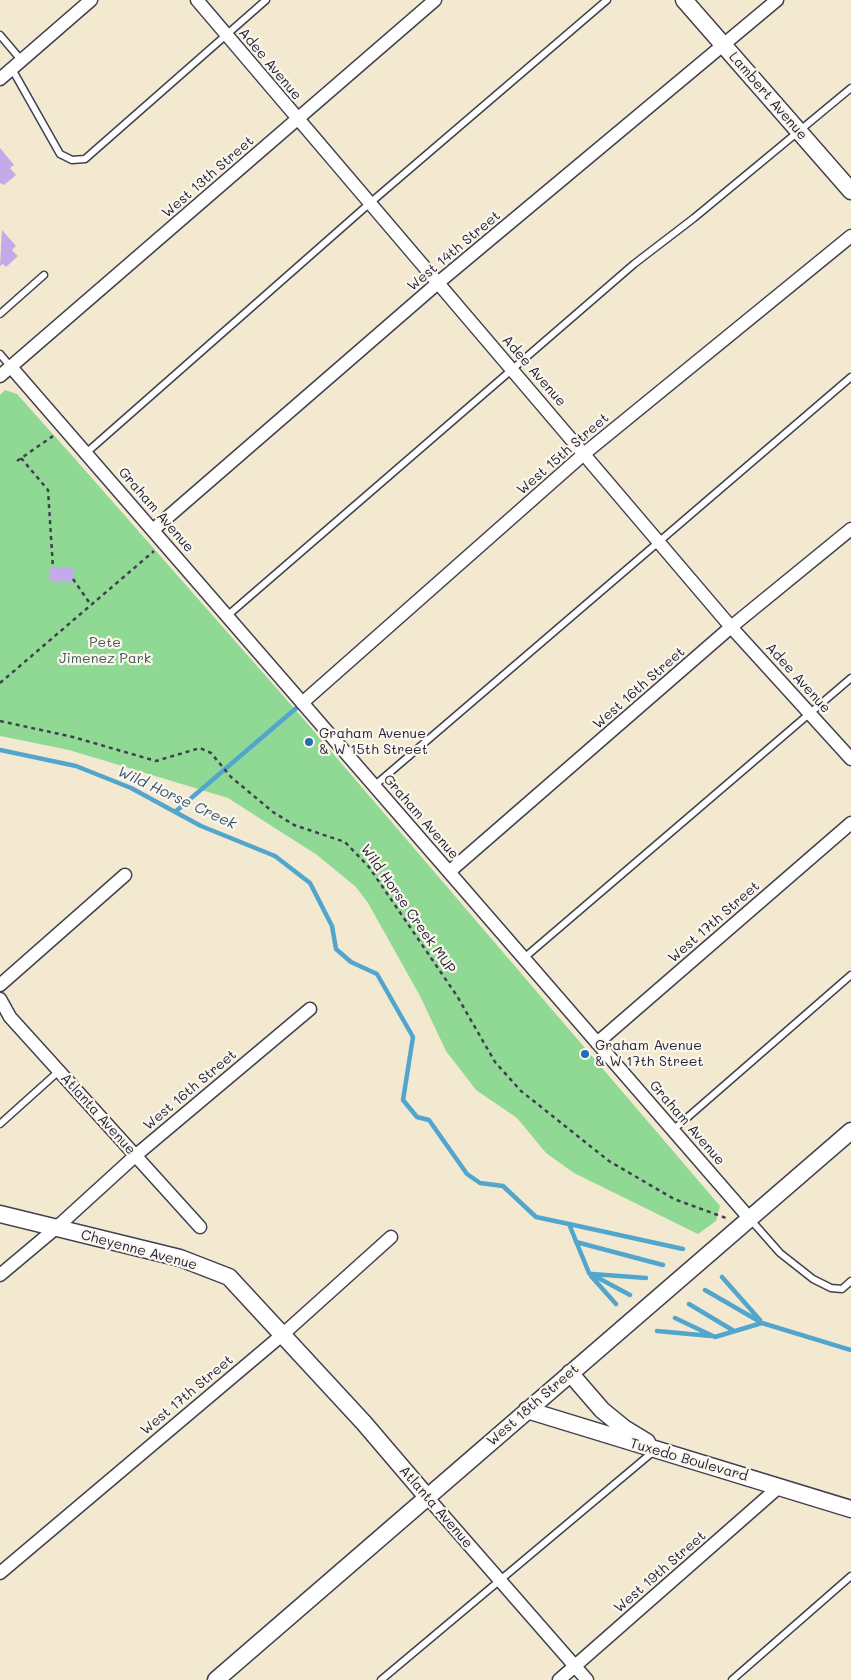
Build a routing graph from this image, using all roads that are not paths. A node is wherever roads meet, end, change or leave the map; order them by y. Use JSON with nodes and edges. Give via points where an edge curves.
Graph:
{"nodes":[{"id":1,"x":91,"y":0,"type":"edge"},
{"id":2,"x":197,"y":0,"type":"edge"},
{"id":3,"x":266,"y":0,"type":"edge"},
{"id":4,"x":436,"y":0,"type":"edge"},
{"id":5,"x":607,"y":0,"type":"edge"},
{"id":6,"x":684,"y":0,"type":"edge"},
{"id":7,"x":777,"y":0,"type":"edge"},
{"id":8,"x":0,"y":34,"type":"edge"},
{"id":9,"x":226,"y":34,"type":"junction"},
{"id":10,"x":724,"y":46,"type":"junction"},
{"id":11,"x":17,"y":65,"type":"junction"},
{"id":12,"x":0,"y":79,"type":"edge"},
{"id":13,"x":851,"y":88,"type":"edge"},
{"id":14,"x":298,"y":120,"type":"junction"},
{"id":15,"x":800,"y":132,"type":"junction"},
{"id":16,"x":851,"y":191,"type":"edge"},
{"id":17,"x":370,"y":203,"type":"junction"},
{"id":18,"x":851,"y":236,"type":"edge"},
{"id":19,"x":44,"y":275,"type":"dead end"},
{"id":20,"x":439,"y":282,"type":"junction"},
{"id":21,"x":0,"y":314,"type":"edge"},
{"id":22,"x":0,"y":354,"type":"edge"},
{"id":23,"x":11,"y":367,"type":"junction"},
{"id":24,"x":512,"y":368,"type":"junction"},
{"id":25,"x":0,"y":376,"type":"edge"},
{"id":26,"x":851,"y":377,"type":"edge"},
{"id":27,"x":86,"y":453,"type":"junction"},
{"id":28,"x":585,"y":453,"type":"junction"},
{"id":29,"x":154,"y":529,"type":"junction"},
{"id":30,"x":851,"y":529,"type":"edge"},
{"id":31,"x":658,"y":540,"type":"junction"},
{"id":32,"x":228,"y":616,"type":"junction"},
{"id":33,"x":732,"y":627,"type":"junction"},
{"id":34,"x":851,"y":678,"type":"edge"},
{"id":35,"x":302,"y":703,"type":"junction"},
{"id":36,"x":809,"y":713,"type":"junction"},
{"id":37,"x":851,"y":759,"type":"edge"},
{"id":38,"x":374,"y":786,"type":"junction"},
{"id":39,"x":851,"y":823,"type":"edge"},
{"id":40,"x":449,"y":872,"type":"junction"},
{"id":41,"x":125,"y":875,"type":"dead end"},
{"id":42,"x":524,"y":958,"type":"junction"},
{"id":43,"x":851,"y":975,"type":"edge"},
{"id":44,"x":0,"y":986,"type":"edge"},
{"id":45,"x":0,"y":999,"type":"edge"},
{"id":46,"x":310,"y":1009,"type":"dead end"},
{"id":47,"x":597,"y":1043,"type":"junction"},
{"id":48,"x":59,"y":1071,"type":"junction"},
{"id":49,"x":0,"y":1124,"type":"edge"},
{"id":50,"x":673,"y":1130,"type":"junction"},
{"id":51,"x":851,"y":1131,"type":"edge"},
{"id":52,"x":135,"y":1156,"type":"junction"},
{"id":53,"x":0,"y":1214,"type":"edge"},
{"id":54,"x":746,"y":1222,"type":"junction"},
{"id":55,"x":200,"y":1227,"type":"dead end"},
{"id":56,"x":56,"y":1228,"type":"junction"},
{"id":57,"x":391,"y":1237,"type":"dead end"},
{"id":58,"x":0,"y":1275,"type":"edge"},
{"id":59,"x":851,"y":1281,"type":"edge"},
{"id":60,"x":282,"y":1335,"type":"junction"},
{"id":61,"x":570,"y":1374,"type":"junction"},
{"id":62,"x":527,"y":1410,"type":"junction"},
{"id":63,"x":657,"y":1448,"type":"junction"},
{"id":64,"x":780,"y":1486,"type":"junction"},
{"id":65,"x":428,"y":1498,"type":"junction"},
{"id":66,"x":851,"y":1508,"type":"edge"},
{"id":67,"x":0,"y":1573,"type":"edge"},
{"id":68,"x":851,"y":1576,"type":"edge"},
{"id":69,"x":499,"y":1580,"type":"junction"},
{"id":70,"x":574,"y":1666,"type":"junction"},
{"id":71,"x":216,"y":1680,"type":"edge"},
{"id":72,"x":381,"y":1680,"type":"edge"},
{"id":73,"x":559,"y":1680,"type":"edge"},
{"id":74,"x":587,"y":1680,"type":"edge"},
{"id":75,"x":732,"y":1680,"type":"edge"}],
"edges":[{"from":1,"to":11,"type":"street"},
{"from":2,"to":9,"type":"street","name":"Adee Avenue"},
{"from":3,"to":9,"type":"lane"},
{"from":4,"to":14,"type":"street","name":"West 13th Street"},
{"from":5,"to":17,"type":"lane"},
{"from":6,"to":10,"type":"street","name":"Lambert Avenue"},
{"from":7,"to":10,"type":"street","name":"West 14th Street"},
{"from":8,"to":11,"type":"lane"},
{"from":9,"to":11,"type":"lane","via":[[85,158],[72,160],[60,154]]},
{"from":9,"to":14,"type":"street","name":"Adee Avenue"},
{"from":10,"to":15,"type":"street","name":"Lambert Avenue"},
{"from":10,"to":20,"type":"street","name":"West 14th Street"},
{"from":11,"to":12,"type":"street"},
{"from":13,"to":15,"type":"lane"},
{"from":14,"to":17,"type":"street","name":"Adee Avenue"},
{"from":14,"to":23,"type":"street","name":"West 13th Street"},
{"from":15,"to":16,"type":"street","name":"Lambert Avenue"},
{"from":15,"to":24,"type":"lane","via":[[634,264]]},
{"from":17,"to":20,"type":"street","name":"Adee Avenue"},
{"from":17,"to":27,"type":"lane"},
{"from":18,"to":28,"type":"street","name":"West 15th Street"},
{"from":19,"to":21,"type":"lane"},
{"from":20,"to":24,"type":"street","name":"Adee Avenue"},
{"from":20,"to":29,"type":"street","name":"West 14th Street"},
{"from":22,"to":23,"type":"lane"},
{"from":23,"to":25,"type":"street","name":"West 13th Street"},
{"from":23,"to":27,"type":"street","name":"Graham Avenue"},
{"from":24,"to":28,"type":"street","name":"Adee Avenue"},
{"from":24,"to":32,"type":"lane"},
{"from":26,"to":31,"type":"lane"},
{"from":27,"to":29,"type":"street","name":"Graham Avenue"},
{"from":28,"to":31,"type":"street","name":"Adee Avenue"},
{"from":28,"to":35,"type":"street","name":"West 15th Street"},
{"from":29,"to":32,"type":"street","name":"Graham Avenue"},
{"from":30,"to":33,"type":"street","name":"West 16th Street"},
{"from":31,"to":33,"type":"street","name":"Adee Avenue"},
{"from":31,"to":38,"type":"lane"},
{"from":32,"to":35,"type":"street","name":"Graham Avenue"},
{"from":33,"to":36,"type":"street","name":"Adee Avenue"},
{"from":33,"to":40,"type":"street","name":"West 16th Street"},
{"from":34,"to":36,"type":"lane"},
{"from":35,"to":38,"type":"street","name":"Graham Avenue"},
{"from":36,"to":37,"type":"street","name":"Adee Avenue"},
{"from":36,"to":42,"type":"lane"},
{"from":38,"to":40,"type":"street","name":"Graham Avenue"},
{"from":39,"to":47,"type":"street","name":"West 17th Street"},
{"from":40,"to":42,"type":"street","name":"Graham Avenue"},
{"from":41,"to":44,"type":"street"},
{"from":42,"to":47,"type":"street","name":"Graham Avenue"},
{"from":43,"to":50,"type":"lane"},
{"from":45,"to":48,"type":"street","name":"Atlanta Avenue","via":[[10,1017]]},
{"from":46,"to":52,"type":"street","name":"West 16th Street"},
{"from":47,"to":50,"type":"street","name":"Graham Avenue"},
{"from":48,"to":49,"type":"lane"},
{"from":48,"to":52,"type":"street","name":"Atlanta Avenue"},
{"from":50,"to":54,"type":"street","name":"Graham Avenue"},
{"from":51,"to":54,"type":"street","name":"West 18th Street"},
{"from":52,"to":55,"type":"street","name":"Atlanta Avenue"},
{"from":52,"to":56,"type":"street","name":"West 16th Street"},
{"from":53,"to":56,"type":"street","name":"Cheyenne Avenue"},
{"from":54,"to":59,"type":"lane","via":[[812,1279],[831,1288],[842,1289]]},
{"from":54,"to":61,"type":"street","name":"West 18th Street"},
{"from":56,"to":58,"type":"street","name":"West 16th Street"},
{"from":56,"to":60,"type":"street","name":"Cheyenne Avenue","via":[[180,1258],[229,1277]]},
{"from":57,"to":60,"type":"street","name":"West 17th Street"},
{"from":60,"to":65,"type":"street","name":"Atlanta Avenue"},
{"from":60,"to":67,"type":"street","name":"West 17th Street"},
{"from":61,"to":62,"type":"street","name":"West 18th Street"},
{"from":61,"to":63,"type":"street","via":[[602,1410]]},
{"from":62,"to":63,"type":"street","name":"Tuxedo Boulevard","via":[[625,1442]]},
{"from":62,"to":65,"type":"street","name":"West 18th Street"},
{"from":63,"to":64,"type":"street","name":"Tuxedo Boulevard"},
{"from":63,"to":69,"type":"lane"},
{"from":64,"to":66,"type":"street","name":"Tuxedo Boulevard"},
{"from":64,"to":70,"type":"street","name":"West 19th Street"},
{"from":65,"to":69,"type":"street","name":"Atlanta Avenue"},
{"from":65,"to":71,"type":"street","name":"West 18th Street"},
{"from":68,"to":75,"type":"lane"},
{"from":69,"to":70,"type":"street","name":"Atlanta Avenue"},
{"from":69,"to":72,"type":"lane"},
{"from":70,"to":73,"type":"street","name":"West 19th Street"},
{"from":70,"to":74,"type":"street","name":"Atlanta Avenue"}]}
